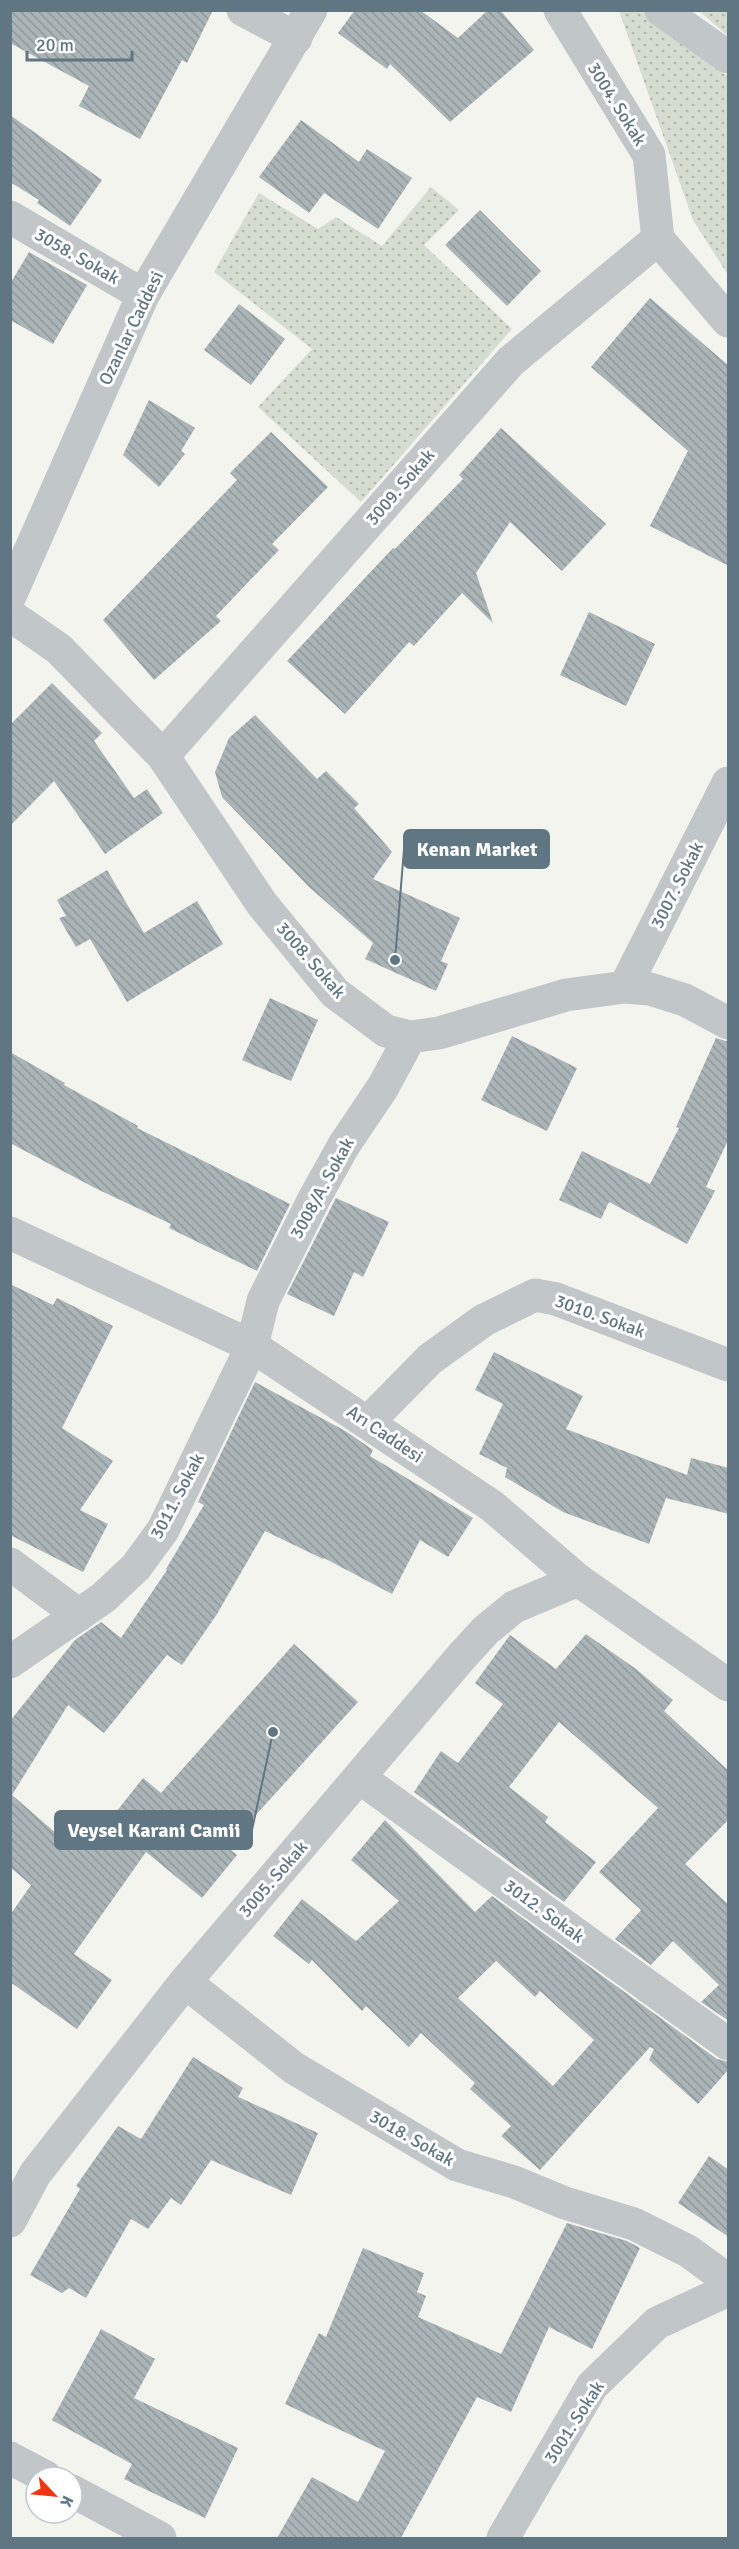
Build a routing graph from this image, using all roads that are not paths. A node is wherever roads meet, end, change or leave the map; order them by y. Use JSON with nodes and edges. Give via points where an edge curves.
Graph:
{"nodes":[{"id":1,"x":243,"y":10,"type":"edge"},
{"id":2,"x":560,"y":10,"type":"edge"},
{"id":3,"x":661,"y":10,"type":"edge"},
{"id":4,"x":304,"y":24,"type":"edge"},
{"id":5,"x":729,"y":57,"type":"edge"},
{"id":6,"x":10,"y":218,"type":"edge"},
{"id":7,"x":658,"y":239,"type":"junction"},
{"id":8,"x":143,"y":295,"type":"junction"},
{"id":9,"x":729,"y":321,"type":"edge"},
{"id":10,"x":10,"y":596,"type":"edge"},
{"id":11,"x":10,"y":615,"type":"edge"},
{"id":12,"x":162,"y":756,"type":"junction"},
{"id":13,"x":729,"y":783,"type":"edge"},
{"id":14,"x":626,"y":987,"type":"junction"},
{"id":15,"x":729,"y":1023,"type":"edge"},
{"id":16,"x":410,"y":1037,"type":"junction"},
{"id":17,"x":10,"y":1233,"type":"edge"},
{"id":18,"x":252,"y":1346,"type":"junction"},
{"id":19,"x":729,"y":1365,"type":"edge"},
{"id":20,"x":368,"y":1422,"type":"junction"},
{"id":21,"x":10,"y":1564,"type":"edge"},
{"id":22,"x":578,"y":1580,"type":"junction"},
{"id":23,"x":78,"y":1615,"type":"junction"},
{"id":24,"x":10,"y":1662,"type":"edge"},
{"id":25,"x":727,"y":1679,"type":"edge"},
{"id":26,"x":360,"y":1778,"type":"junction"},
{"id":27,"x":185,"y":1982,"type":"junction"},
{"id":28,"x":729,"y":2044,"type":"edge"},
{"id":29,"x":10,"y":2221,"type":"edge"},
{"id":30,"x":729,"y":2280,"type":"edge"},
{"id":31,"x":729,"y":2290,"type":"edge"},
{"id":32,"x":10,"y":2458,"type":"edge"},
{"id":33,"x":24,"y":2465,"type":"edge"},
{"id":34,"x":84,"y":2497,"type":"edge"},
{"id":35,"x":160,"y":2538,"type":"edge"},
{"id":36,"x":503,"y":2538,"type":"edge"}],
"edges":[{"from":1,"to":4,"type":"street"},
{"from":2,"to":7,"type":"street","name":"3004. Sokak","via":[[649,155]]},
{"from":3,"to":5,"type":"street"},
{"from":4,"to":8,"type":"street","name":"Ozanlar Caddesi"},
{"from":6,"to":8,"type":"street","name":"3058. Sokak"},
{"from":7,"to":9,"type":"street"},
{"from":7,"to":12,"type":"street","name":"3009. Sokak","via":[[511,362]]},
{"from":8,"to":10,"type":"street","name":"Ozanlar Caddesi"},
{"from":11,"to":12,"type":"street","name":"3008. Sokak","via":[[59,649]]},
{"from":12,"to":16,"type":"street","name":"3008. Sokak","via":[[262,904],[335,993],[386,1031]]},
{"from":13,"to":14,"type":"street","name":"3007. Sokak"},
{"from":14,"to":15,"type":"street","name":"3008. Sokak","via":[[650,989],[685,1000]]},
{"from":14,"to":16,"type":"street","name":"3008. Sokak","via":[[566,995],[440,1033]]},
{"from":16,"to":18,"type":"street","name":"3008/A. Sokak","via":[[315,1197],[264,1301]]},
{"from":17,"to":18,"type":"street","name":"Arı Caddesi"},
{"from":18,"to":20,"type":"street","name":"Arı Caddesi"},
{"from":18,"to":23,"type":"street","name":"3011. Sokak","via":[[163,1530],[136,1567]]},
{"from":19,"to":20,"type":"street","name":"3010. Sokak","via":[[556,1299],[535,1295],[484,1320],[430,1359]]},
{"from":20,"to":22,"type":"street","name":"Arı Caddesi","via":[[492,1506]]},
{"from":21,"to":23,"type":"street"},
{"from":22,"to":25,"type":"street","name":"Arı Caddesi"},
{"from":22,"to":26,"type":"street","name":"3005. Sokak","via":[[514,1607],[486,1630]]},
{"from":23,"to":24,"type":"street","name":"3011. Sokak"},
{"from":26,"to":27,"type":"street","name":"3005. Sokak"},
{"from":26,"to":28,"type":"street","name":"3012. Sokak"},
{"from":27,"to":29,"type":"street","name":"3005. Sokak","via":[[35,2174]]},
{"from":27,"to":30,"type":"street","name":"3018. Sokak","via":[[294,2068],[457,2165],[634,2224],[688,2251]]},
{"from":31,"to":36,"type":"street","name":"3001. Sokak","via":[[657,2323],[592,2386]]},
{"from":32,"to":33,"type":"street"},
{"from":34,"to":35,"type":"street"}]}
